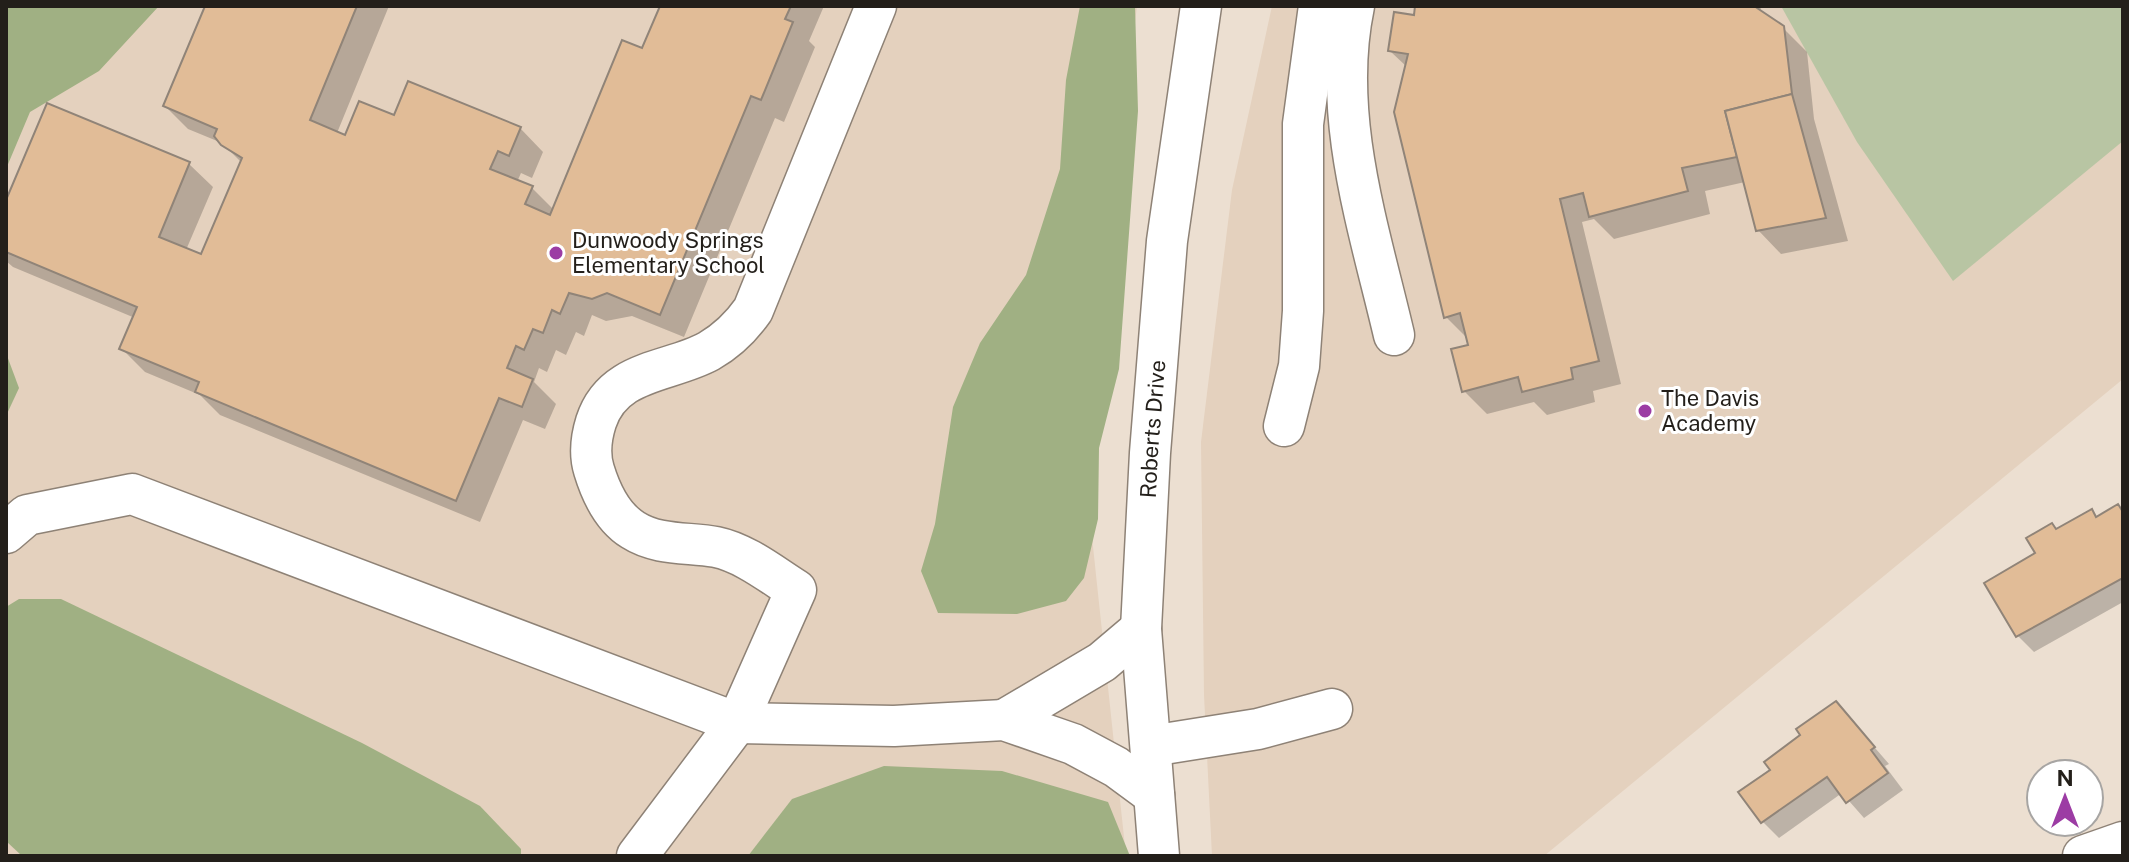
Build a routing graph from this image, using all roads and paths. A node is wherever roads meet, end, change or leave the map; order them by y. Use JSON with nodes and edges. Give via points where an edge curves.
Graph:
{"nodes":[{"id":1,"x":876,"y":6,"type":"edge"},
{"id":2,"x":1201,"y":6,"type":"edge"},
{"id":3,"x":1319,"y":6,"type":"edge"},
{"id":4,"x":1354,"y":6,"type":"edge"},
{"id":5,"x":1394,"y":335,"type":"dead end"},
{"id":6,"x":1284,"y":426,"type":"dead end"},
{"id":7,"x":6,"y":533,"type":"edge"},
{"id":8,"x":1141,"y":629,"type":"junction"},
{"id":9,"x":1332,"y":709,"type":"dead end"},
{"id":10,"x":1004,"y":720,"type":"junction"},
{"id":11,"x":737,"y":723,"type":"junction"},
{"id":12,"x":1151,"y":746,"type":"junction"},
{"id":13,"x":1154,"y":795,"type":"junction"},
{"id":14,"x":2123,"y":842,"type":"edge"},
{"id":15,"x":637,"y":856,"type":"edge"},
{"id":16,"x":1159,"y":856,"type":"edge"},
{"id":17,"x":2083,"y":856,"type":"edge"}],
"edges":[{"from":1,"to":11,"type":"street","via":[[753,310],[740,328],[706,353],[642,373],[616,391],[592,436],[591,461],[600,487],[613,511],[633,530],[676,544],[718,548],[796,590]]},
{"from":2,"to":8,"type":"street","name":"Roberts Drive","via":[[1167,241]]},
{"from":3,"to":6,"type":"street","via":[[1303,124],[1299,366]]},
{"from":4,"to":5,"type":"street","via":[[1345,83],[1348,125]]},
{"from":7,"to":11,"type":"street","via":[[27,515],[132,494]]},
{"from":8,"to":10,"type":"street","via":[[1102,662]]},
{"from":8,"to":12,"type":"street","name":"Roberts Drive"},
{"from":9,"to":12,"type":"street","via":[[1258,729]]},
{"from":10,"to":11,"type":"street","via":[[894,726]]},
{"from":10,"to":13,"type":"street","via":[[1073,744]]},
{"from":11,"to":15,"type":"street"},
{"from":12,"to":13,"type":"street","name":"Roberts Drive"},
{"from":13,"to":16,"type":"street","name":"Roberts Drive"},
{"from":14,"to":17,"type":"street"}]}
